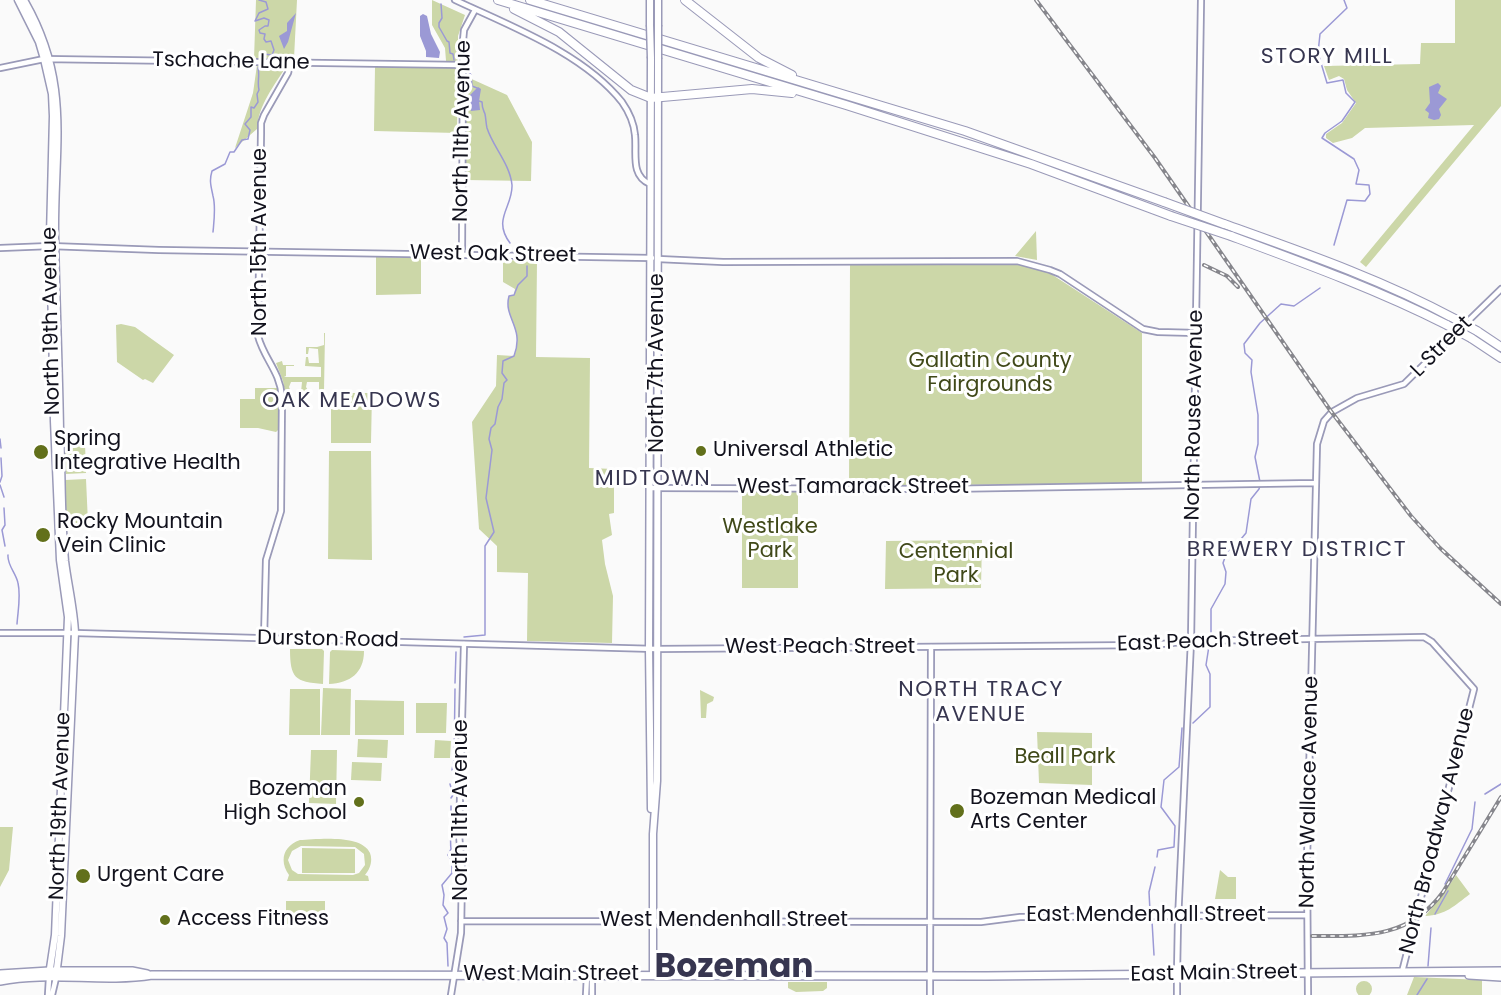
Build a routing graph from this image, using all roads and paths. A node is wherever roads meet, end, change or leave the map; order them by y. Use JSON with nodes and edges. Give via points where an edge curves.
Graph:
{"nodes":[{"id":1,"x":18,"y":0,"type":"edge"},
{"id":2,"x":24,"y":0,"type":"edge"},
{"id":3,"x":455,"y":0,"type":"edge"},
{"id":4,"x":493,"y":0,"type":"edge"},
{"id":5,"x":498,"y":0,"type":"edge"},
{"id":6,"x":530,"y":0,"type":"edge"},
{"id":7,"x":650,"y":0,"type":"edge"},
{"id":8,"x":658,"y":0,"type":"edge"},
{"id":9,"x":685,"y":0,"type":"edge"},
{"id":10,"x":1202,"y":0,"type":"edge"},
{"id":11,"x":475,"y":10,"type":"junction"},
{"id":12,"x":654,"y":25,"type":"junction"},
{"id":13,"x":47,"y":59,"type":"junction"},
{"id":14,"x":291,"y":62,"type":"junction"},
{"id":15,"x":463,"y":65,"type":"junction"},
{"id":16,"x":0,"y":68,"type":"edge"},
{"id":17,"x":844,"y":95,"type":"junction"},
{"id":18,"x":654,"y":99,"type":"junction"},
{"id":19,"x":846,"y":105,"type":"junction"},
{"id":20,"x":650,"y":137,"type":"junction"},
{"id":21,"x":650,"y":184,"type":"junction"},
{"id":22,"x":658,"y":185,"type":"junction"},
{"id":23,"x":658,"y":222,"type":"junction"},
{"id":24,"x":53,"y":246,"type":"junction"},
{"id":25,"x":0,"y":248,"type":"edge"},
{"id":26,"x":259,"y":251,"type":"junction"},
{"id":27,"x":462,"y":255,"type":"junction"},
{"id":28,"x":649,"y":258,"type":"junction"},
{"id":29,"x":658,"y":259,"type":"junction"},
{"id":30,"x":1501,"y":289,"type":"edge"},
{"id":31,"x":1197,"y":333,"type":"junction"},
{"id":32,"x":1501,"y":347,"type":"edge"},
{"id":33,"x":1501,"y":358,"type":"edge"},
{"id":34,"x":1343,"y":404,"type":"joint"},
{"id":35,"x":1316,"y":483,"type":"junction"},
{"id":36,"x":1193,"y":485,"type":"junction"},
{"id":37,"x":649,"y":488,"type":"junction"},
{"id":38,"x":657,"y":488,"type":"junction"},
{"id":39,"x":0,"y":633,"type":"edge"},
{"id":40,"x":71,"y":633,"type":"junction"},
{"id":41,"x":1313,"y":638,"type":"junction"},
{"id":42,"x":264,"y":639,"type":"junction"},
{"id":43,"x":1191,"y":641,"type":"junction"},
{"id":44,"x":464,"y":644,"type":"junction"},
{"id":45,"x":931,"y":647,"type":"junction"},
{"id":46,"x":983,"y":647,"type":"joint"},
{"id":47,"x":649,"y":649,"type":"junction"},
{"id":48,"x":656,"y":649,"type":"junction"},
{"id":49,"x":1474,"y":689,"type":"joint"},
{"id":50,"x":653,"y":834,"type":"junction"},
{"id":51,"x":1307,"y":915,"type":"junction"},
{"id":52,"x":1178,"y":916,"type":"junction"},
{"id":53,"x":461,"y":921,"type":"junction"},
{"id":54,"x":652,"y":921,"type":"junction"},
{"id":55,"x":986,"y":921,"type":"joint"},
{"id":56,"x":930,"y":922,"type":"junction"},
{"id":57,"x":1501,"y":971,"type":"edge"},
{"id":58,"x":1402,"y":972,"type":"junction"},
{"id":59,"x":1308,"y":973,"type":"junction"},
{"id":60,"x":1442,"y":973,"type":"junction"},
{"id":61,"x":0,"y":974,"type":"edge"},
{"id":62,"x":52,"y":974,"type":"junction"},
{"id":63,"x":1177,"y":974,"type":"junction"},
{"id":64,"x":454,"y":975,"type":"junction"},
{"id":65,"x":589,"y":975,"type":"junction"},
{"id":66,"x":652,"y":975,"type":"junction"},
{"id":67,"x":930,"y":976,"type":"junction"},
{"id":68,"x":986,"y":976,"type":"joint"},
{"id":69,"x":1501,"y":977,"type":"edge"},
{"id":70,"x":0,"y":981,"type":"edge"},
{"id":71,"x":50,"y":995,"type":"edge"},
{"id":72,"x":451,"y":995,"type":"edge"},
{"id":73,"x":586,"y":995,"type":"edge"},
{"id":74,"x":592,"y":995,"type":"edge"},
{"id":75,"x":930,"y":995,"type":"edge"},
{"id":76,"x":1177,"y":995,"type":"edge"},
{"id":77,"x":1308,"y":995,"type":"edge"}],
"edges":[{"from":1,"to":13,"type":"main road","name":"North 19th Avenue"},
{"from":2,"to":13,"type":"main road","name":"North 19th Avenue","via":[[44,41]]},
{"from":3,"to":11,"type":"street"},
{"from":4,"to":18,"type":"highway","via":[[559,32],[631,90]]},
{"from":5,"to":19,"type":"highway"},
{"from":6,"to":17,"type":"highway"},
{"from":7,"to":12,"type":"main road","name":"North 7th Avenue"},
{"from":8,"to":12,"type":"main road","name":"North 7th Avenue"},
{"from":9,"to":17,"type":"highway","via":[[759,58]]},
{"from":10,"to":31,"type":"street","name":"North Rouse Avenue"},
{"from":11,"to":15,"type":"street","name":"North 11th Avenue","via":[[465,30]]},
{"from":11,"to":21,"type":"street","via":[[557,50],[602,82],[628,112],[634,128],[638,175]]},
{"from":12,"to":18,"type":"main road","name":"North 7th Avenue","bridge":true},
{"from":13,"to":14,"type":"street","name":"Tschache Lane"},
{"from":13,"to":16,"type":"street","name":"Tschache Lane"},
{"from":13,"to":24,"type":"main road","name":"North 19th Avenue","via":[[58,112]]},
{"from":14,"to":15,"type":"street","name":"Tschache Lane"},
{"from":14,"to":26,"type":"street","name":"North 15th Avenue","via":[[261,123]]},
{"from":15,"to":27,"type":"street","name":"North 11th Avenue"},
{"from":17,"to":32,"type":"highway","bridge":true,"via":[[984,138],[1343,266],[1420,300]]},
{"from":18,"to":19,"type":"highway","via":[[752,89]]},
{"from":18,"to":20,"type":"main road","name":"North 7th Avenue"},
{"from":18,"to":22,"type":"main road","name":"North 7th Avenue"},
{"from":19,"to":33,"type":"highway","bridge":true,"via":[[1031,164],[1336,275],[1448,325]]},
{"from":20,"to":21,"type":"main road","name":"North 7th Avenue"},
{"from":20,"to":22,"type":"main road","via":[[653,178]]},
{"from":21,"to":23,"type":"main road"},
{"from":21,"to":28,"type":"main road","name":"North 7th Avenue"},
{"from":22,"to":23,"type":"main road","name":"North 7th Avenue"},
{"from":23,"to":29,"type":"main road","name":"North 7th Avenue"},
{"from":24,"to":25,"type":"street","name":"West Oak Street"},
{"from":24,"to":26,"type":"street","name":"West Oak Street"},
{"from":24,"to":40,"type":"main road","name":"North 19th Avenue","via":[[65,559],[74,614]]},
{"from":26,"to":27,"type":"street","name":"West Oak Street"},
{"from":26,"to":42,"type":"street","name":"North 15th Avenue","via":[[258,336],[280,380],[282,397],[281,511],[266,560]]},
{"from":27,"to":28,"type":"street","name":"West Oak Street"},
{"from":28,"to":29,"type":"street","name":"West Oak Street"},
{"from":28,"to":37,"type":"main road","name":"North 7th Avenue"},
{"from":29,"to":31,"type":"street","name":"West Oak Street","via":[[1017,261],[1050,270],[1147,330]]},
{"from":29,"to":38,"type":"main road","name":"North 7th Avenue"},
{"from":30,"to":34,"type":"street","name":"L Street","via":[[1404,384]]},
{"from":31,"to":36,"type":"street","name":"North Rouse Avenue"},
{"from":34,"to":35,"type":"street","name":"North Wallace Avenue","via":[[1322,426],[1317,444]]},
{"from":35,"to":36,"type":"street","name":"West Tamarack Street"},
{"from":35,"to":41,"type":"street","name":"North Wallace Avenue"},
{"from":36,"to":38,"type":"street","name":"West Tamarack Street"},
{"from":36,"to":43,"type":"street","name":"North Rouse Avenue"},
{"from":37,"to":38,"type":"street","name":"West Tamarack Street"},
{"from":37,"to":47,"type":"main road","name":"North 7th Avenue"},
{"from":38,"to":48,"type":"main road","name":"North 7th Avenue"},
{"from":39,"to":40,"type":"street","name":"Durston Road"},
{"from":40,"to":42,"type":"street","name":"Durston Road"},
{"from":40,"to":62,"type":"main road","name":"North 19th Avenue","via":[[61,936]]},
{"from":41,"to":43,"type":"street","name":"East Peach Street"},
{"from":41,"to":49,"type":"street","name":"East Peach Street","via":[[1424,637]]},
{"from":41,"to":51,"type":"street","name":"North Wallace Avenue"},
{"from":42,"to":44,"type":"street","name":"Durston Road"},
{"from":43,"to":46,"type":"street","name":"East Peach Street"},
{"from":43,"to":52,"type":"street","name":"North Rouse Avenue"},
{"from":44,"to":47,"type":"street","name":"Durston Road"},
{"from":44,"to":53,"type":"street","name":"North 11th Avenue"},
{"from":45,"to":46,"type":"street","name":"West Peach Street"},
{"from":45,"to":48,"type":"street","name":"West Peach Street"},
{"from":45,"to":56,"type":"street"},
{"from":47,"to":48,"type":"street","name":"Durston Road"},
{"from":47,"to":50,"type":"main road","name":"North 7th Avenue"},
{"from":48,"to":50,"type":"main road","name":"North 7th Avenue","via":[[657,781]]},
{"from":49,"to":58,"type":"street","name":"North Broadway Avenue"},
{"from":50,"to":54,"type":"main road","name":"North 7th Avenue"},
{"from":51,"to":52,"type":"street","name":"East Mendenhall Street"},
{"from":51,"to":59,"type":"street","name":"North Wallace Avenue"},
{"from":52,"to":55,"type":"street","name":"East Mendenhall Street","via":[[1020,916]]},
{"from":52,"to":63,"type":"street","name":"North Rouse Avenue"},
{"from":53,"to":54,"type":"street","name":"West Mendenhall Street"},
{"from":53,"to":64,"type":"street","name":"North 11th Avenue"},
{"from":54,"to":56,"type":"street","name":"West Mendenhall Street"},
{"from":54,"to":66,"type":"main road","name":"North 7th Avenue"},
{"from":55,"to":56,"type":"street","name":"West Mendenhall Street"},
{"from":56,"to":67,"type":"street"},
{"from":57,"to":60,"type":"highway","name":"East Main Street"},
{"from":58,"to":59,"type":"highway","name":"East Main Street"},
{"from":58,"to":60,"type":"highway","name":"East Main Street"},
{"from":59,"to":63,"type":"highway","name":"East Main Street"},
{"from":59,"to":77,"type":"street","name":"North Wallace Avenue"},
{"from":60,"to":69,"type":"highway","name":"East Main Street"},
{"from":61,"to":62,"type":"highway","name":"West Main Street"},
{"from":62,"to":64,"type":"highway","name":"West Main Street","via":[[132,971],[152,975]]},
{"from":62,"to":70,"type":"highway","name":"West Main Street"},
{"from":62,"to":71,"type":"street"},
{"from":63,"to":68,"type":"highway","name":"East Main Street"},
{"from":63,"to":76,"type":"street","name":"North Rouse Avenue"},
{"from":64,"to":65,"type":"highway","name":"West Main Street"},
{"from":64,"to":72,"type":"street","name":"North 11th Avenue"},
{"from":65,"to":66,"type":"highway","name":"West Main Street"},
{"from":65,"to":73,"type":"street"},
{"from":65,"to":74,"type":"street"},
{"from":66,"to":67,"type":"highway","name":"West Main Street"},
{"from":67,"to":68,"type":"highway","name":"West Main Street"},
{"from":67,"to":75,"type":"street"}]}
